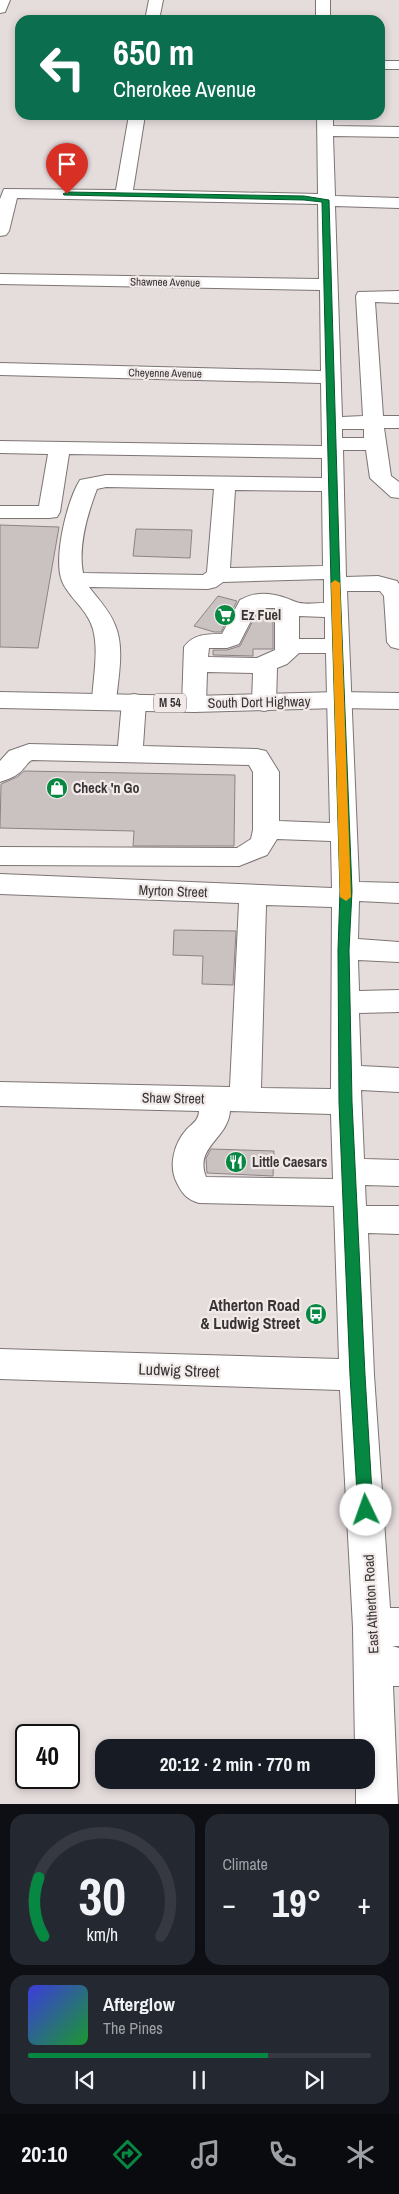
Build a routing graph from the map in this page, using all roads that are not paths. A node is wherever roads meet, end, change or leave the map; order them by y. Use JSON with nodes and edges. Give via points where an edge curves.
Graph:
{"nodes":[{"id":1,"x":3,"y":0,"type":"edge"},
{"id":2,"x":156,"y":0,"type":"edge"},
{"id":3,"x":323,"y":0,"type":"edge"},
{"id":4,"x":0,"y":9,"type":"edge"},
{"id":5,"x":153,"y":15,"type":"edge"},
{"id":6,"x":323,"y":15,"type":"edge"},
{"id":7,"x":385,"y":65,"type":"edge"},
{"id":8,"x":399,"y":65,"type":"edge"},
{"id":9,"x":136,"y":120,"type":"edge"},
{"id":10,"x":325,"y":123,"type":"edge"},
{"id":11,"x":399,"y":132,"type":"edge"},
{"id":12,"x":124,"y":195,"type":"junction"},
{"id":13,"x":326,"y":200,"type":"junction"},
{"id":14,"x":399,"y":203,"type":"edge"},
{"id":15,"x":0,"y":231,"type":"edge"},
{"id":16,"x":0,"y":279,"type":"edge"},
{"id":17,"x":329,"y":291,"type":"junction"},
{"id":18,"x":365,"y":296,"type":"junction"},
{"id":19,"x":399,"y":298,"type":"edge"},
{"id":20,"x":0,"y":369,"type":"edge"},
{"id":21,"x":330,"y":377,"type":"junction"},
{"id":22,"x":372,"y":422,"type":"junction"},
{"id":23,"x":399,"y":422,"type":"edge"},
{"id":24,"x":333,"y":440,"type":"junction"},
{"id":25,"x":375,"y":444,"type":"junction"},
{"id":26,"x":0,"y":447,"type":"edge"},
{"id":27,"x":58,"y":449,"type":"junction"},
{"id":28,"x":225,"y":482,"type":"junction"},
{"id":29,"x":334,"y":485,"type":"junction"},
{"id":30,"x":399,"y":492,"type":"edge"},
{"id":31,"x":0,"y":512,"type":"edge"},
{"id":32,"x":218,"y":575,"type":"junction"},
{"id":33,"x":335,"y":578,"type":"junction"},
{"id":34,"x":73,"y":580,"type":"junction"},
{"id":35,"x":288,"y":609,"type":"junction"},
{"id":36,"x":336,"y":610,"type":"junction"},
{"id":37,"x":399,"y":642,"type":"edge"},
{"id":38,"x":288,"y":646,"type":"junction"},
{"id":39,"x":337,"y":646,"type":"junction"},
{"id":40,"x":196,"y":664,"type":"junction"},
{"id":41,"x":265,"y":666,"type":"junction"},
{"id":42,"x":0,"y":700,"type":"edge"},
{"id":43,"x":340,"y":700,"type":"junction"},
{"id":44,"x":399,"y":701,"type":"edge"},
{"id":45,"x":104,"y":702,"type":"junction"},
{"id":46,"x":134,"y":702,"type":"junction"},
{"id":47,"x":264,"y":703,"type":"junction"},
{"id":48,"x":194,"y":704,"type":"junction"},
{"id":49,"x":130,"y":754,"type":"junction"},
{"id":50,"x":0,"y":771,"type":"edge"},
{"id":51,"x":344,"y":832,"type":"junction"},
{"id":52,"x":262,"y":841,"type":"junction"},
{"id":53,"x":0,"y":856,"type":"edge"},
{"id":54,"x":0,"y":884,"type":"edge"},
{"id":55,"x":399,"y":893,"type":"edge"},
{"id":56,"x":252,"y":894,"type":"junction"},
{"id":57,"x":346,"y":894,"type":"junction"},
{"id":58,"x":344,"y":950,"type":"junction"},
{"id":59,"x":399,"y":952,"type":"edge"},
{"id":60,"x":399,"y":1001,"type":"edge"},
{"id":61,"x":345,"y":1003,"type":"junction"},
{"id":62,"x":399,"y":1080,"type":"edge"},
{"id":63,"x":346,"y":1089,"type":"junction"},
{"id":64,"x":0,"y":1094,"type":"edge"},
{"id":65,"x":214,"y":1099,"type":"junction"},
{"id":66,"x":245,"y":1100,"type":"junction"},
{"id":67,"x":399,"y":1173,"type":"edge"},
{"id":68,"x":350,"y":1195,"type":"junction"},
{"id":69,"x":399,"y":1220,"type":"edge"},
{"id":70,"x":0,"y":1364,"type":"edge"},
{"id":71,"x":357,"y":1375,"type":"junction"},
{"id":72,"x":386,"y":1627,"type":"edge"},
{"id":73,"x":386,"y":1666,"type":"edge"},
{"id":74,"x":377,"y":1804,"type":"edge"}],
"edges":[{"from":1,"to":4,"type":"street"},
{"from":2,"to":5,"type":"street"},
{"from":3,"to":6,"type":"street"},
{"from":7,"to":8,"type":"street"},
{"from":9,"to":12,"type":"street"},
{"from":10,"to":11,"type":"street"},
{"from":10,"to":13,"type":"street","name":"East Atherton Road"},
{"from":12,"to":13,"type":"street"},
{"from":12,"to":15,"type":"street","via":[[10,193]]},
{"from":13,"to":14,"type":"street"},
{"from":13,"to":17,"type":"street","name":"East Atherton Road"},
{"from":16,"to":17,"type":"street","name":"Shawnee Avenue"},
{"from":17,"to":18,"type":"street","name":"Shawnee Avenue"},
{"from":17,"to":21,"type":"street","name":"East Atherton Road"},
{"from":18,"to":19,"type":"street","name":"Shawnee Avenue"},
{"from":18,"to":22,"type":"street"},
{"from":20,"to":21,"type":"street","name":"Cheyenne Avenue"},
{"from":21,"to":24,"type":"street","name":"East Atherton Road"},
{"from":22,"to":23,"type":"street"},
{"from":22,"to":24,"type":"street"},
{"from":22,"to":25,"type":"street"},
{"from":24,"to":25,"type":"street"},
{"from":24,"to":27,"type":"street"},
{"from":24,"to":29,"type":"street","name":"East Atherton Road"},
{"from":25,"to":30,"type":"street","via":[[381,478]]},
{"from":26,"to":27,"type":"street"},
{"from":27,"to":31,"type":"street","via":[[49,512]]},
{"from":28,"to":29,"type":"street"},
{"from":28,"to":32,"type":"street"},
{"from":28,"to":34,"type":"street","via":[[106,481],[88,485],[70,550]]},
{"from":29,"to":33,"type":"street","name":"East Atherton Road"},
{"from":32,"to":33,"type":"street"},
{"from":32,"to":34,"type":"street","via":[[208,582]]},
{"from":33,"to":36,"type":"street","name":"East Atherton Road"},
{"from":33,"to":37,"type":"street","via":[[389,586],[395,596]]},
{"from":34,"to":45,"type":"street","via":[[104,626],[107,652]]},
{"from":35,"to":36,"type":"street"},
{"from":35,"to":38,"type":"street"},
{"from":35,"to":40,"type":"street","via":[[284,602],[250,604],[231,639],[226,642],[204,641],[196,647]]},
{"from":36,"to":39,"type":"street","name":"East Atherton Road"},
{"from":38,"to":39,"type":"street"},
{"from":38,"to":41,"type":"street","via":[[283,658]]},
{"from":39,"to":43,"type":"street","name":"East Atherton Road"},
{"from":40,"to":41,"type":"street"},
{"from":40,"to":48,"type":"street"},
{"from":41,"to":47,"type":"street"},
{"from":42,"to":45,"type":"street","name":"South Dort Highway","number":"M 54"},
{"from":43,"to":44,"type":"street","name":"South Dort Highway","number":"M 54"},
{"from":43,"to":47,"type":"street","name":"South Dort Highway","number":"M 54"},
{"from":43,"to":51,"type":"street","name":"East Atherton Road"},
{"from":45,"to":46,"type":"street","name":"South Dort Highway","number":"M 54"},
{"from":46,"to":48,"type":"street","name":"South Dort Highway","number":"M 54"},
{"from":46,"to":49,"type":"street"},
{"from":47,"to":48,"type":"street","name":"South Dort Highway","number":"M 54"},
{"from":49,"to":50,"type":"street","via":[[30,752]]},
{"from":49,"to":52,"type":"street","via":[[257,756],[266,772]]},
{"from":51,"to":52,"type":"street"},
{"from":51,"to":57,"type":"street","name":"East Atherton Road"},
{"from":52,"to":53,"type":"street","via":[[239,857]]},
{"from":54,"to":56,"type":"street","name":"Myrton Street"},
{"from":55,"to":57,"type":"street","name":"Myrton Street"},
{"from":56,"to":57,"type":"street","name":"Myrton Street"},
{"from":56,"to":66,"type":"street"},
{"from":57,"to":58,"type":"street","name":"East Atherton Road"},
{"from":58,"to":59,"type":"street"},
{"from":58,"to":61,"type":"street","name":"East Atherton Road"},
{"from":60,"to":61,"type":"street"},
{"from":61,"to":63,"type":"street","name":"East Atherton Road"},
{"from":62,"to":63,"type":"street","name":"Shaw Street"},
{"from":63,"to":66,"type":"street","name":"Shaw Street"},
{"from":63,"to":68,"type":"street","name":"East Atherton Road"},
{"from":64,"to":65,"type":"street","name":"Shaw Street"},
{"from":65,"to":66,"type":"street","name":"Shaw Street"},
{"from":65,"to":68,"type":"street","via":[[212,1122],[195,1141],[189,1159],[188,1173],[193,1186],[199,1190]]},
{"from":67,"to":68,"type":"street"},
{"from":68,"to":69,"type":"street"},
{"from":68,"to":71,"type":"street","name":"East Atherton Road"},
{"from":70,"to":71,"type":"street","name":"Ludwig Street"},
{"from":71,"to":72,"type":"street","name":"East Atherton Road"},
{"from":72,"to":73,"type":"street","name":"East Atherton Road"},
{"from":73,"to":74,"type":"street","name":"East Atherton Road"}]}
